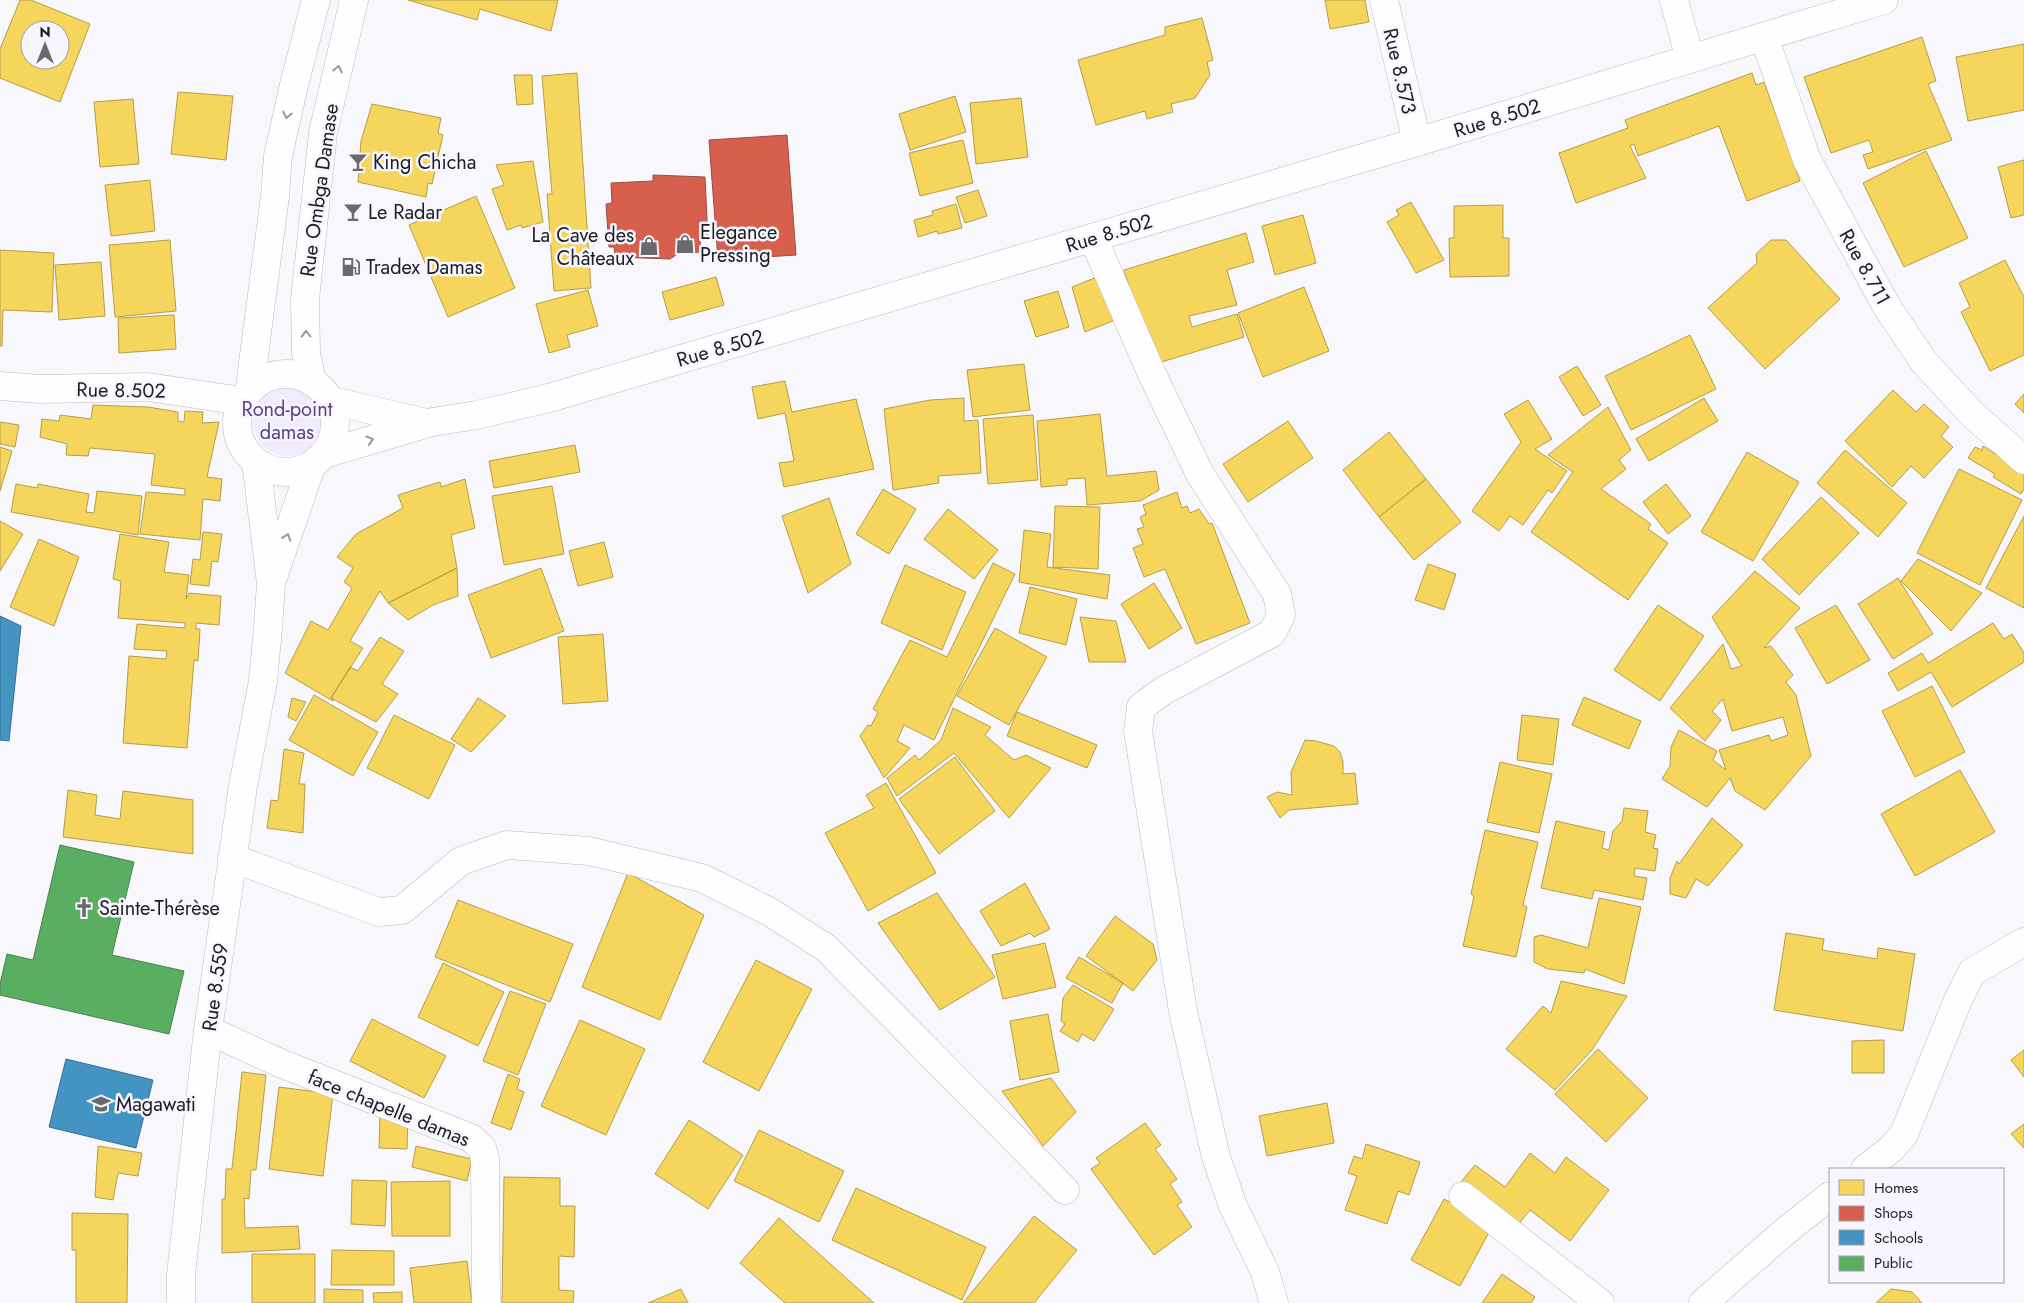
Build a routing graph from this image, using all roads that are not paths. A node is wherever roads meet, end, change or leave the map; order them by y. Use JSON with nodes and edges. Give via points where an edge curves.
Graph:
{"nodes":[{"id":1,"x":316,"y":0,"type":"edge"},
{"id":2,"x":354,"y":0,"type":"edge"},
{"id":3,"x":1384,"y":0,"type":"edge"},
{"id":4,"x":1674,"y":0,"type":"edge"},
{"id":5,"x":1884,"y":0,"type":"edge"},
{"id":6,"x":1764,"y":37,"type":"junction"},
{"id":7,"x":1690,"y":59,"type":"junction"},
{"id":8,"x":1416,"y":142,"type":"junction"},
{"id":9,"x":1093,"y":238,"type":"junction"},
{"id":10,"x":0,"y":386,"type":"edge"},
{"id":11,"x":320,"y":391,"type":"junction"},
{"id":12,"x":247,"y":395,"type":"junction"},
{"id":13,"x":426,"y":423,"type":"junction"},
{"id":14,"x":318,"y":459,"type":"junction"},
{"id":15,"x":2024,"y":460,"type":"edge"},
{"id":16,"x":256,"y":462,"type":"junction"},
{"id":17,"x":271,"y":583,"type":"junction"},
{"id":18,"x":232,"y":858,"type":"junction"},
{"id":19,"x":2024,"y":942,"type":"edge"},
{"id":20,"x":208,"y":1030,"type":"junction"},
{"id":21,"x":1866,"y":1168,"type":"edge"},
{"id":22,"x":1065,"y":1190,"type":"dead end"},
{"id":23,"x":1462,"y":1196,"type":"dead end"},
{"id":24,"x":1829,"y":1197,"type":"edge"},
{"id":25,"x":181,"y":1303,"type":"edge"},
{"id":26,"x":486,"y":1303,"type":"edge"},
{"id":27,"x":1274,"y":1303,"type":"edge"},
{"id":28,"x":1600,"y":1303,"type":"edge"},
{"id":29,"x":1703,"y":1303,"type":"edge"}],
"edges":[{"from":1,"to":12,"type":"street","name":"Rue Ombga Damase","one_way":true,"via":[[278,156]]},
{"from":11,"to":2,"type":"street","name":"Rue Ombga Damase","one_way":true,"via":[[306,353],[305,299],[322,143]]},
{"from":3,"to":8,"type":"street","name":"Rue 8.573"},
{"from":4,"to":7,"type":"street"},
{"from":5,"to":6,"type":"street","name":"Rue 8.502"},
{"from":6,"to":7,"type":"street","name":"Rue 8.502"},
{"from":6,"to":15,"type":"street","name":"Rue 8.711","via":[[1807,160],[1887,307],[1924,362],[1972,414]]},
{"from":7,"to":8,"type":"street","name":"Rue 8.502"},
{"from":8,"to":9,"type":"street","name":"Rue 8.502"},
{"from":9,"to":13,"type":"street","name":"Rue 8.502","via":[[549,398]]},
{"from":9,"to":27,"type":"street","via":[[1200,474],[1277,594],[1281,615],[1272,633],[1163,691],[1141,707],[1138,731],[1183,1011],[1216,1157],[1233,1206],[1265,1272]]},
{"from":10,"to":12,"type":"street","name":"Rue 8.502","via":[[40,389],[148,387]]},
{"from":11,"to":12,"type":"street","via":[[302,377],[281,375],[270,377]]},
{"from":11,"to":13,"type":"street","name":"Rue 8.502"},
{"from":11,"to":14,"type":"street","via":[[334,413],[334,428],[331,442]]},
{"from":12,"to":16,"type":"street","via":[[237,418],[238,434],[244,450]]},
{"from":14,"to":13,"type":"street","one_way":true},
{"from":14,"to":16,"type":"street","via":[[299,470],[284,472]]},
{"from":17,"to":14,"type":"street","one_way":true},
{"from":16,"to":17,"type":"street"},
{"from":17,"to":18,"type":"street","name":"Rue 8.559","via":[[263,681]]},
{"from":18,"to":20,"type":"street","name":"Rue 8.559"},
{"from":18,"to":22,"type":"street","via":[[379,912],[402,910],[461,861],[507,845],[589,851],[702,878],[770,912],[826,948]]},
{"from":19,"to":21,"type":"street","via":[[1972,972],[1904,1134]]},
{"from":20,"to":25,"type":"street","name":"Rue 8.559","via":[[181,1275]]},
{"from":20,"to":26,"type":"street","name":"face chapelle damas","via":[[280,1063],[471,1138],[482,1148]]},
{"from":23,"to":28,"type":"street"},
{"from":24,"to":29,"type":"street"}]}
